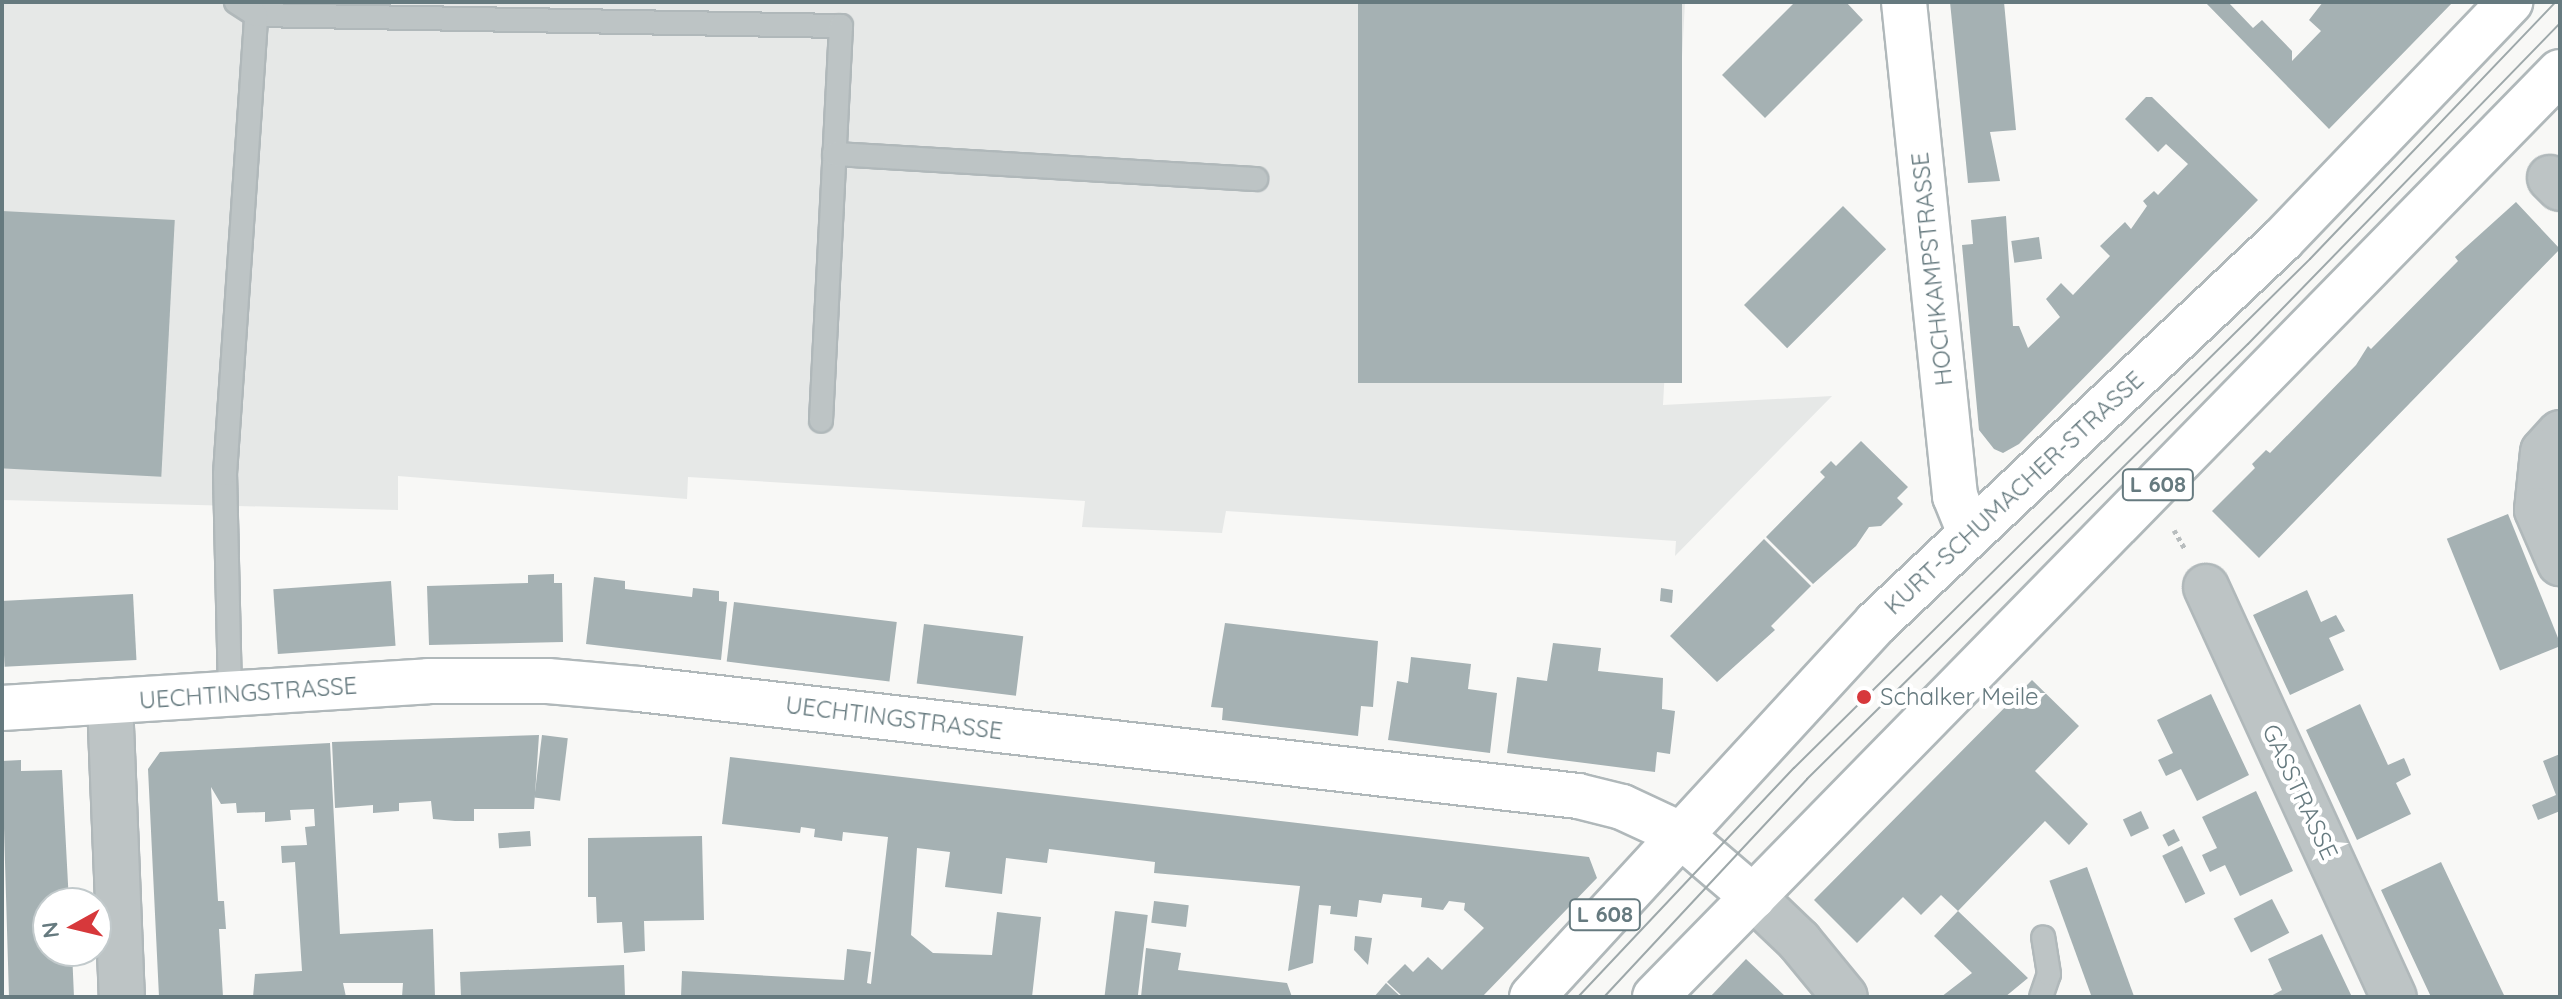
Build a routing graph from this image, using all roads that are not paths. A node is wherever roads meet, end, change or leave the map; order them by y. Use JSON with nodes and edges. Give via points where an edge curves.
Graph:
{"nodes":[{"id":1,"x":236,"y":2,"type":"edge"},
{"id":2,"x":1904,"y":2,"type":"edge"},
{"id":3,"x":2510,"y":2,"type":"edge"},
{"id":4,"x":256,"y":15,"type":"junction"},
{"id":5,"x":2560,"y":72,"type":"edge"},
{"id":6,"x":834,"y":154,"type":"junction"},
{"id":7,"x":1256,"y":179,"type":"dead end"},
{"id":8,"x":821,"y":420,"type":"dead end"},
{"id":9,"x":2560,"y":433,"type":"edge"},
{"id":10,"x":1970,"y":533,"type":"junction"},
{"id":11,"x":2560,"y":563,"type":"edge"},
{"id":12,"x":2206,"y":587,"type":"road end"},
{"id":13,"x":230,"y":693,"type":"junction"},
{"id":14,"x":110,"y":702,"type":"junction"},
{"id":15,"x":2,"y":708,"type":"edge"},
{"id":16,"x":1678,"y":833,"type":"junction"},
{"id":17,"x":1753,"y":897,"type":"junction"},
{"id":18,"x":2043,"y":937,"type":"dead end"},
{"id":19,"x":122,"y":997,"type":"edge"},
{"id":20,"x":1532,"y":997,"type":"edge"},
{"id":21,"x":1655,"y":997,"type":"edge"},
{"id":22,"x":1845,"y":997,"type":"edge"},
{"id":23,"x":2041,"y":997,"type":"edge"},
{"id":24,"x":2394,"y":997,"type":"edge"}],
"edges":[{"from":1,"to":4,"type":"lane"},
{"from":2,"to":10,"type":"main road","name":"HOCHKAMPSTRASSE","via":[[1955,496]]},
{"from":3,"to":10,"type":"main road","name":"KURT-SCHUMACHER-STRASSE","number":"L 608","via":[[2282,240]]},
{"from":4,"to":6,"type":"lane","via":[[841,26]]},
{"from":4,"to":13,"type":"lane","via":[[225,474]]},
{"from":5,"to":17,"type":"main road","number":"L 608"},
{"from":6,"to":7,"type":"lane"},
{"from":6,"to":8,"type":"lane"},
{"from":9,"to":11,"type":"street","via":[[2543,452],[2537,510]]},
{"from":10,"to":16,"type":"main road","name":"KURT-SCHUMACHER-STRASSE","number":"L 608","via":[[1876,623]]},
{"from":12,"to":24,"type":"street","name":"GASSTRASSE"},
{"from":13,"to":14,"type":"main road","name":"UECHTINGSTRASSE"},
{"from":13,"to":16,"type":"main road","name":"UECHTINGSTRASSE","via":[[443,681],[548,681],[639,689],[1578,796],[1622,807]]},
{"from":14,"to":15,"type":"main road","name":"UECHTINGSTRASSE"},
{"from":14,"to":19,"type":"street"},
{"from":16,"to":17,"type":"main road","name":"UECHTINGSTRASSE"},
{"from":16,"to":20,"type":"main road","name":"KURT-SCHUMACHER-STRASSE","number":"L 608"},
{"from":17,"to":21,"type":"main road","number":"L 608"},
{"from":17,"to":22,"type":"street","via":[[1799,941]]},
{"from":18,"to":23,"type":"lane","via":[[2049,974]]}]}
